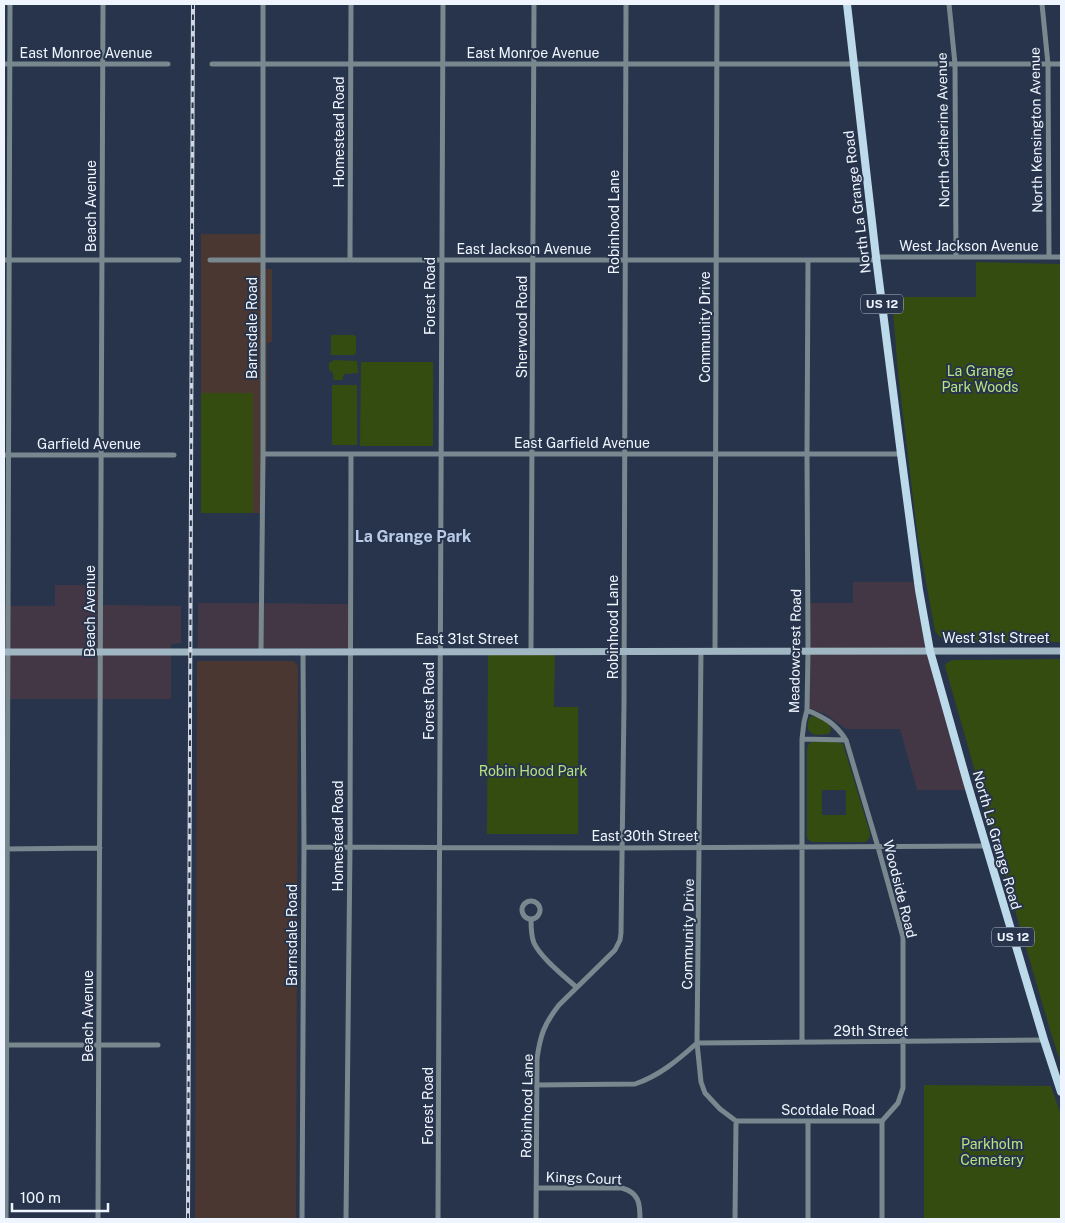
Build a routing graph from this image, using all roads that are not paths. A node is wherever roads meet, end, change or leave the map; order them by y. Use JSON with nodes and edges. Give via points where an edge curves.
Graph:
{"nodes":[{"id":1,"x":10,"y":4,"type":"edge"},
{"id":2,"x":103,"y":4,"type":"edge"},
{"id":3,"x":263,"y":4,"type":"edge"},
{"id":4,"x":351,"y":4,"type":"edge"},
{"id":5,"x":443,"y":4,"type":"edge"},
{"id":6,"x":534,"y":4,"type":"edge"},
{"id":7,"x":626,"y":4,"type":"edge"},
{"id":8,"x":718,"y":4,"type":"edge"},
{"id":9,"x":847,"y":4,"type":"edge"},
{"id":10,"x":949,"y":4,"type":"edge"},
{"id":11,"x":1042,"y":4,"type":"edge"},
{"id":12,"x":7,"y":64,"type":"edge"},
{"id":13,"x":103,"y":64,"type":"junction"},
{"id":14,"x":168,"y":64,"type":"dead end"},
{"id":15,"x":212,"y":64,"type":"dead end"},
{"id":16,"x":263,"y":64,"type":"junction"},
{"id":17,"x":443,"y":64,"type":"junction"},
{"id":18,"x":717,"y":64,"type":"junction"},
{"id":19,"x":854,"y":64,"type":"junction"},
{"id":20,"x":955,"y":64,"type":"junction"},
{"id":21,"x":1048,"y":64,"type":"junction"},
{"id":22,"x":1061,"y":64,"type":"edge"},
{"id":23,"x":351,"y":65,"type":"junction"},
{"id":24,"x":534,"y":65,"type":"junction"},
{"id":25,"x":626,"y":65,"type":"junction"},
{"id":26,"x":956,"y":257,"type":"junction"},
{"id":27,"x":1049,"y":257,"type":"junction"},
{"id":28,"x":1061,"y":257,"type":"edge"},
{"id":29,"x":876,"y":259,"type":"junction"},
{"id":30,"x":6,"y":260,"type":"edge"},
{"id":31,"x":102,"y":260,"type":"junction"},
{"id":32,"x":179,"y":260,"type":"dead end"},
{"id":33,"x":210,"y":260,"type":"dead end"},
{"id":34,"x":263,"y":260,"type":"junction"},
{"id":35,"x":350,"y":260,"type":"junction"},
{"id":36,"x":442,"y":260,"type":"junction"},
{"id":37,"x":534,"y":260,"type":"junction"},
{"id":38,"x":625,"y":260,"type":"junction"},
{"id":39,"x":716,"y":260,"type":"junction"},
{"id":40,"x":808,"y":260,"type":"junction"},
{"id":41,"x":263,"y":454,"type":"junction"},
{"id":42,"x":351,"y":454,"type":"junction"},
{"id":43,"x":441,"y":454,"type":"junction"},
{"id":44,"x":532,"y":454,"type":"junction"},
{"id":45,"x":716,"y":454,"type":"junction"},
{"id":46,"x":807,"y":454,"type":"junction"},
{"id":47,"x":901,"y":454,"type":"junction"},
{"id":48,"x":6,"y":455,"type":"edge"},
{"id":49,"x":102,"y":455,"type":"junction"},
{"id":50,"x":174,"y":455,"type":"dead end"},
{"id":51,"x":624,"y":455,"type":"junction"},
{"id":52,"x":1061,"y":650,"type":"edge"},
{"id":53,"x":441,"y":651,"type":"junction"},
{"id":54,"x":531,"y":651,"type":"junction"},
{"id":55,"x":624,"y":651,"type":"junction"},
{"id":56,"x":701,"y":651,"type":"junction"},
{"id":57,"x":715,"y":651,"type":"junction"},
{"id":58,"x":808,"y":651,"type":"junction"},
{"id":59,"x":930,"y":651,"type":"junction"},
{"id":60,"x":6,"y":652,"type":"edge"},
{"id":61,"x":101,"y":652,"type":"junction"},
{"id":62,"x":261,"y":652,"type":"junction"},
{"id":63,"x":303,"y":652,"type":"junction"},
{"id":64,"x":350,"y":652,"type":"junction"},
{"id":65,"x":807,"y":710,"type":"junction"},
{"id":66,"x":802,"y":739,"type":"junction"},
{"id":67,"x":846,"y":740,"type":"junction"},
{"id":68,"x":986,"y":846,"type":"junction"},
{"id":69,"x":304,"y":847,"type":"junction"},
{"id":70,"x":350,"y":847,"type":"junction"},
{"id":71,"x":440,"y":847,"type":"junction"},
{"id":72,"x":622,"y":847,"type":"junction"},
{"id":73,"x":700,"y":847,"type":"junction"},
{"id":74,"x":802,"y":847,"type":"junction"},
{"id":75,"x":878,"y":847,"type":"junction"},
{"id":76,"x":100,"y":848,"type":"junction"},
{"id":77,"x":6,"y":849,"type":"edge"},
{"id":78,"x":531,"y":919,"type":"dead end"},
{"id":79,"x":576,"y":988,"type":"junction"},
{"id":80,"x":1044,"y":1040,"type":"junction"},
{"id":81,"x":802,"y":1042,"type":"junction"},
{"id":82,"x":903,"y":1042,"type":"junction"},
{"id":83,"x":698,"y":1043,"type":"junction"},
{"id":84,"x":5,"y":1045,"type":"edge"},
{"id":85,"x":98,"y":1045,"type":"junction"},
{"id":86,"x":158,"y":1045,"type":"dead end"},
{"id":87,"x":537,"y":1085,"type":"junction"},
{"id":88,"x":1061,"y":1092,"type":"edge"},
{"id":89,"x":736,"y":1122,"type":"junction"},
{"id":90,"x":808,"y":1122,"type":"junction"},
{"id":91,"x":882,"y":1122,"type":"junction"},
{"id":92,"x":537,"y":1188,"type":"junction"},
{"id":93,"x":6,"y":1219,"type":"edge"},
{"id":94,"x":98,"y":1219,"type":"edge"},
{"id":95,"x":302,"y":1219,"type":"edge"},
{"id":96,"x":346,"y":1219,"type":"edge"},
{"id":97,"x":438,"y":1219,"type":"edge"},
{"id":98,"x":536,"y":1219,"type":"edge"},
{"id":99,"x":640,"y":1219,"type":"edge"},
{"id":100,"x":735,"y":1219,"type":"edge"},
{"id":101,"x":808,"y":1219,"type":"edge"},
{"id":102,"x":882,"y":1219,"type":"edge"}],
"edges":[{"from":1,"to":12,"type":"street"},
{"from":2,"to":13,"type":"street","name":"Beach Avenue"},
{"from":3,"to":16,"type":"street","name":"Barnsdale Road"},
{"from":4,"to":23,"type":"street","name":"Homestead Road"},
{"from":5,"to":17,"type":"street","name":"Forest Road"},
{"from":6,"to":24,"type":"street","name":"Sherwood Road"},
{"from":7,"to":25,"type":"street","name":"Robinhood Lane"},
{"from":8,"to":18,"type":"street","name":"Community Drive"},
{"from":9,"to":19,"type":"main road","name":"North La Grange Road","number":"US 12"},
{"from":10,"to":20,"type":"street","name":"North Catherine Avenue"},
{"from":11,"to":21,"type":"street","name":"North Kensington Avenue"},
{"from":12,"to":13,"type":"street","name":"East Monroe Avenue"},
{"from":12,"to":30,"type":"street"},
{"from":13,"to":14,"type":"street","name":"East Monroe Avenue"},
{"from":13,"to":31,"type":"street","name":"Beach Avenue"},
{"from":15,"to":16,"type":"street","name":"East Monroe Avenue"},
{"from":16,"to":23,"type":"street","name":"East Monroe Avenue"},
{"from":16,"to":34,"type":"street","name":"Barnsdale Road"},
{"from":17,"to":23,"type":"street","name":"East Monroe Avenue"},
{"from":17,"to":24,"type":"street","name":"East Monroe Avenue"},
{"from":17,"to":36,"type":"street","name":"Forest Road"},
{"from":18,"to":19,"type":"street","name":"East Monroe Avenue"},
{"from":18,"to":25,"type":"street","name":"East Monroe Avenue"},
{"from":18,"to":39,"type":"street","name":"Community Drive"},
{"from":19,"to":20,"type":"street","name":"East Monroe Avenue"},
{"from":19,"to":29,"type":"main road","name":"North La Grange Road","number":"US 12"},
{"from":20,"to":21,"type":"street","name":"East Monroe Avenue"},
{"from":20,"to":26,"type":"street","name":"North Catherine Avenue"},
{"from":21,"to":22,"type":"street","name":"East Monroe Avenue"},
{"from":21,"to":27,"type":"street","name":"North Kensington Avenue"},
{"from":23,"to":35,"type":"street","name":"Homestead Road"},
{"from":24,"to":25,"type":"street","name":"East Monroe Avenue"},
{"from":24,"to":37,"type":"street","name":"Sherwood Road"},
{"from":25,"to":38,"type":"street","name":"Robinhood Lane"},
{"from":26,"to":27,"type":"street","name":"West Jackson Avenue"},
{"from":26,"to":29,"type":"street","name":"West Jackson Avenue"},
{"from":27,"to":28,"type":"street","name":"West Jackson Avenue"},
{"from":29,"to":40,"type":"street","name":"East Jackson Avenue"},
{"from":29,"to":47,"type":"main road","name":"North La Grange Road","number":"US 12"},
{"from":30,"to":31,"type":"street"},
{"from":30,"to":48,"type":"street"},
{"from":31,"to":32,"type":"street"},
{"from":31,"to":49,"type":"street","name":"Beach Avenue"},
{"from":33,"to":34,"type":"street","name":"East Jackson Avenue"},
{"from":34,"to":35,"type":"street","name":"East Jackson Avenue"},
{"from":34,"to":41,"type":"street","name":"Barnsdale Road"},
{"from":35,"to":36,"type":"street","name":"East Jackson Avenue"},
{"from":36,"to":37,"type":"street","name":"East Jackson Avenue"},
{"from":36,"to":43,"type":"street","name":"Forest Road"},
{"from":37,"to":38,"type":"street","name":"East Jackson Avenue"},
{"from":37,"to":44,"type":"street","name":"Sherwood Road"},
{"from":38,"to":39,"type":"street","name":"East Jackson Avenue"},
{"from":38,"to":51,"type":"street","name":"Robinhood Lane"},
{"from":39,"to":40,"type":"street","name":"East Jackson Avenue"},
{"from":39,"to":45,"type":"street","name":"Community Drive"},
{"from":40,"to":46,"type":"street","name":"Meadowcrest Road"},
{"from":41,"to":42,"type":"street","name":"East Garfield Avenue"},
{"from":41,"to":62,"type":"street","name":"Barnsdale Road"},
{"from":42,"to":43,"type":"street","name":"East Garfield Avenue"},
{"from":42,"to":64,"type":"street","name":"Homestead Road"},
{"from":43,"to":44,"type":"street","name":"East Garfield Avenue"},
{"from":43,"to":53,"type":"street","name":"Forest Road"},
{"from":44,"to":51,"type":"street","name":"East Garfield Avenue"},
{"from":44,"to":54,"type":"street","name":"Sherwood Road"},
{"from":45,"to":46,"type":"street","name":"East Garfield Avenue"},
{"from":45,"to":51,"type":"street","name":"East Garfield Avenue"},
{"from":45,"to":57,"type":"street","name":"Community Drive"},
{"from":46,"to":47,"type":"street","name":"East Garfield Avenue"},
{"from":46,"to":58,"type":"street","name":"Meadowcrest Road"},
{"from":47,"to":59,"type":"main road","name":"North La Grange Road","number":"US 12"},
{"from":48,"to":49,"type":"street","name":"Garfield Avenue"},
{"from":48,"to":60,"type":"street"},
{"from":49,"to":50,"type":"street","name":"Garfield Avenue"},
{"from":49,"to":61,"type":"street","name":"Beach Avenue"},
{"from":51,"to":55,"type":"street","name":"Robinhood Lane"},
{"from":52,"to":59,"type":"main road","name":"West 31st Street"},
{"from":53,"to":54,"type":"main road","name":"East 31st Street"},
{"from":53,"to":64,"type":"main road","name":"East 31st Street"},
{"from":53,"to":71,"type":"street","name":"Forest Road"},
{"from":54,"to":55,"type":"main road","name":"East 31st Street"},
{"from":55,"to":56,"type":"main road","name":"East 31st Street"},
{"from":55,"to":72,"type":"street","name":"Robinhood Lane"},
{"from":56,"to":57,"type":"main road","name":"East 31st Street"},
{"from":56,"to":73,"type":"street","name":"Community Drive"},
{"from":57,"to":58,"type":"main road","name":"East 31st Street"},
{"from":58,"to":59,"type":"main road","name":"East 31st Street"},
{"from":58,"to":65,"type":"street","name":"Meadowcrest Road"},
{"from":59,"to":68,"type":"main road","name":"North La Grange Road","number":"US 12"},
{"from":60,"to":61,"type":"main road","name":"East 31st Street"},
{"from":60,"to":77,"type":"street"},
{"from":61,"to":62,"type":"main road","name":"East 31st Street"},
{"from":61,"to":76,"type":"street","name":"Beach Avenue"},
{"from":62,"to":63,"type":"main road","name":"East 31st Street"},
{"from":63,"to":64,"type":"main road","name":"East 31st Street"},
{"from":63,"to":69,"type":"street","name":"Barnsdale Road"},
{"from":64,"to":70,"type":"street","name":"Homestead Road"},
{"from":65,"to":66,"type":"street","name":"Meadowcrest Road"},
{"from":65,"to":67,"type":"street","name":"Woodside Road","via":[[830,722]]},
{"from":66,"to":67,"type":"street"},
{"from":66,"to":74,"type":"street","name":"Meadowcrest Road"},
{"from":67,"to":75,"type":"street","name":"Woodside Road"},
{"from":68,"to":75,"type":"street","name":"East 30th Street"},
{"from":68,"to":80,"type":"main road","name":"North La Grange Road","number":"US 12"},
{"from":69,"to":70,"type":"street","name":"East 30th Street"},
{"from":69,"to":95,"type":"street","name":"Barnsdale Road"},
{"from":70,"to":71,"type":"street","name":"East 30th Street"},
{"from":70,"to":96,"type":"street","name":"Homestead Road"},
{"from":71,"to":72,"type":"street","name":"East 30th Street"},
{"from":71,"to":97,"type":"street","name":"Forest Road"},
{"from":72,"to":73,"type":"street","name":"East 30th Street"},
{"from":72,"to":79,"type":"street","name":"Robinhood Lane","via":[[620,940]]},
{"from":73,"to":74,"type":"street","name":"East 30th Street"},
{"from":73,"to":83,"type":"street","name":"Community Drive"},
{"from":74,"to":75,"type":"street","name":"East 30th Street"},
{"from":74,"to":81,"type":"street","name":"Meadowcrest Road"},
{"from":75,"to":82,"type":"street","name":"Woodside Road","via":[[903,937]]},
{"from":76,"to":77,"type":"street"},
{"from":76,"to":85,"type":"street","name":"Beach Avenue"},
{"from":77,"to":84,"type":"street"},
{"from":78,"to":79,"type":"street","via":[[532,936],[540,953]]},
{"from":79,"to":87,"type":"street","name":"Robinhood Lane","via":[[559,1005],[544,1028],[539,1042]]},
{"from":80,"to":82,"type":"street","name":"29th Street"},
{"from":80,"to":88,"type":"main road","name":"North La Grange Road","number":"US 12"},
{"from":81,"to":82,"type":"street","name":"29th Street"},
{"from":81,"to":83,"type":"street","name":"29th Street"},
{"from":82,"to":91,"type":"street","name":"Woodside Road","via":[[903,1088],[898,1103]]},
{"from":83,"to":87,"type":"street","via":[[661,1072],[634,1084]]},
{"from":83,"to":89,"type":"street","name":"Community Drive","via":[[705,1093]]},
{"from":84,"to":85,"type":"street"},
{"from":84,"to":93,"type":"street"},
{"from":85,"to":86,"type":"street"},
{"from":85,"to":94,"type":"street","name":"Beach Avenue"},
{"from":87,"to":92,"type":"street","name":"Robinhood Lane"},
{"from":89,"to":90,"type":"street","name":"Scotdale Road"},
{"from":89,"to":100,"type":"street"},
{"from":90,"to":91,"type":"street","name":"Scotdale Road"},
{"from":90,"to":101,"type":"street"},
{"from":91,"to":102,"type":"street","name":"Scotdale Road"},
{"from":92,"to":98,"type":"street","name":"Robinhood Lane"},
{"from":92,"to":99,"type":"street","name":"Kings Court","via":[[622,1188],[636,1197]]}]}
